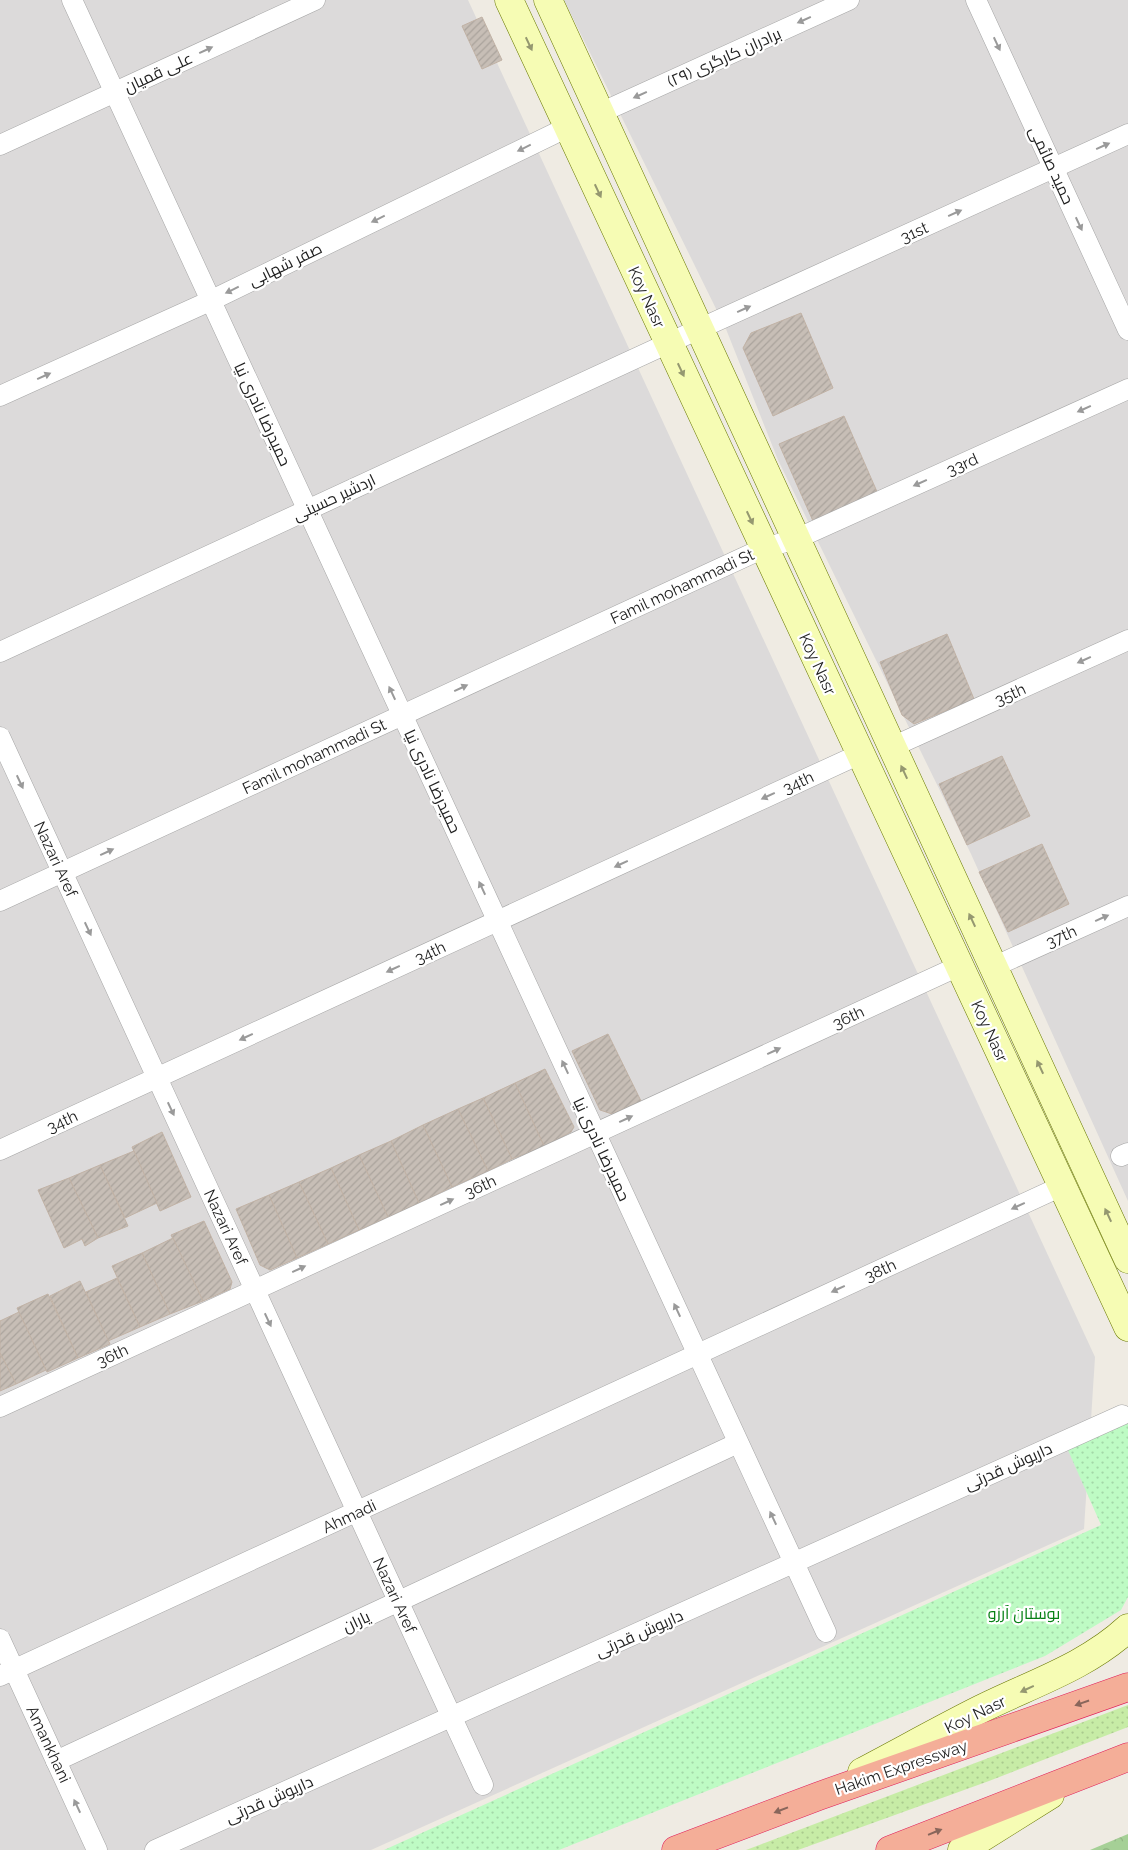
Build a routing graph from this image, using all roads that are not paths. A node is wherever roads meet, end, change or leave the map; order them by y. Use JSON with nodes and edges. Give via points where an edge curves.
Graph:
{"nodes":[{"id":1,"x":72,"y":0,"type":"edge"},
{"id":2,"x":315,"y":0,"type":"edge"},
{"id":3,"x":509,"y":0,"type":"edge"},
{"id":4,"x":548,"y":0,"type":"edge"},
{"id":5,"x":848,"y":0,"type":"edge"},
{"id":6,"x":976,"y":0,"type":"edge"},
{"id":7,"x":114,"y":92,"type":"junction"},
{"id":8,"x":600,"y":113,"type":"junction"},
{"id":9,"x":568,"y":127,"type":"junction"},
{"id":10,"x":1128,"y":134,"type":"edge"},
{"id":11,"x":0,"y":145,"type":"edge"},
{"id":12,"x":1054,"y":168,"type":"junction"},
{"id":13,"x":210,"y":300,"type":"junction"},
{"id":14,"x":699,"y":329,"type":"junction"},
{"id":15,"x":1128,"y":330,"type":"edge"},
{"id":16,"x":668,"y":343,"type":"junction"},
{"id":17,"x":1128,"y":388,"type":"edge"},
{"id":18,"x":0,"y":396,"type":"edge"},
{"id":19,"x":307,"y":510,"type":"junction"},
{"id":20,"x":796,"y":539,"type":"junction"},
{"id":21,"x":764,"y":548,"type":"junction"},
{"id":22,"x":1128,"y":640,"type":"edge"},
{"id":23,"x":0,"y":652,"type":"edge"},
{"id":24,"x":402,"y":716,"type":"junction"},
{"id":25,"x":0,"y":737,"type":"edge"},
{"id":26,"x":892,"y":747,"type":"junction"},
{"id":27,"x":860,"y":754,"type":"junction"},
{"id":28,"x":62,"y":873,"type":"junction"},
{"id":29,"x":0,"y":901,"type":"edge"},
{"id":30,"x":1128,"y":906,"type":"edge"},
{"id":31,"x":497,"y":921,"type":"junction"},
{"id":32,"x":960,"y":966,"type":"junction"},
{"id":33,"x":993,"y":967,"type":"junction"},
{"id":34,"x":157,"y":1078,"type":"junction"},
{"id":35,"x":595,"y":1134,"type":"junction"},
{"id":36,"x":0,"y":1150,"type":"edge"},
{"id":37,"x":1062,"y":1186,"type":"junction"},
{"id":38,"x":1128,"y":1259,"type":"edge"},
{"id":39,"x":255,"y":1290,"type":"junction"},
{"id":40,"x":1128,"y":1327,"type":"edge"},
{"id":41,"x":697,"y":1354,"type":"junction"},
{"id":42,"x":0,"y":1407,"type":"edge"},
{"id":43,"x":1122,"y":1415,"type":"dead end"},
{"id":44,"x":738,"y":1443,"type":"junction"},
{"id":45,"x":357,"y":1512,"type":"junction"},
{"id":46,"x":794,"y":1563,"type":"junction"},
{"id":47,"x":398,"y":1602,"type":"junction"},
{"id":48,"x":1128,"y":1628,"type":"edge"},
{"id":49,"x":826,"y":1632,"type":"dead end"},
{"id":50,"x":0,"y":1639,"type":"edge"},
{"id":51,"x":7,"y":1672,"type":"edge"},
{"id":52,"x":1128,"y":1686,"type":"edge"},
{"id":53,"x":451,"y":1717,"type":"junction"},
{"id":54,"x":1128,"y":1757,"type":"edge"},
{"id":55,"x":56,"y":1761,"type":"junction"},
{"id":56,"x":1085,"y":1773,"type":"junction"},
{"id":57,"x":483,"y":1785,"type":"dead end"},
{"id":58,"x":819,"y":1796,"type":"junction"},
{"id":59,"x":97,"y":1850,"type":"edge"},
{"id":60,"x":155,"y":1850,"type":"edge"},
{"id":61,"x":676,"y":1850,"type":"edge"},
{"id":62,"x":890,"y":1850,"type":"edge"},
{"id":63,"x":962,"y":1850,"type":"edge"}],
"edges":[{"from":1,"to":7,"type":"street","name":"حمیدرضا نادری نیا"},
{"from":7,"to":2,"type":"street","name":"علی قمیان","one_way":true},
{"from":3,"to":9,"type":"main road","name":"Koy Nasr","one_way":true},
{"from":4,"to":8,"type":"main road","name":"Koy Nasr"},
{"from":5,"to":8,"type":"street","name":"برادران کارگری (۲۹)","one_way":true},
{"from":6,"to":12,"type":"street","name":"حمید صائمی","one_way":true},
{"from":7,"to":11,"type":"street","name":"علی قمیان"},
{"from":7,"to":13,"type":"street","name":"حمیدرضا نادری نیا"},
{"from":8,"to":14,"type":"main road","name":"Koy Nasr"},
{"from":9,"to":13,"type":"street","name":"صفر شهابی","one_way":true},
{"from":9,"to":16,"type":"main road","name":"Koy Nasr","one_way":true},
{"from":12,"to":10,"type":"street","name":"31st","one_way":true},
{"from":14,"to":12,"type":"street","name":"31st","one_way":true},
{"from":12,"to":15,"type":"street","name":"حمید صائمی","one_way":true},
{"from":18,"to":13,"type":"street","name":"صفر شهابی","one_way":true},
{"from":13,"to":19,"type":"street","name":"حمیدرضا نادری نیا"},
{"from":14,"to":16,"type":"street","name":"31st"},
{"from":14,"to":20,"type":"main road","name":"Koy Nasr"},
{"from":16,"to":19,"type":"street","name":"اردشیر حسینی"},
{"from":16,"to":21,"type":"main road","name":"Koy Nasr","one_way":true},
{"from":17,"to":20,"type":"street","name":"33rd","one_way":true},
{"from":19,"to":23,"type":"street","name":"اردشیر حسینی"},
{"from":24,"to":19,"type":"street","name":"حمیدرضا نادری نیا","one_way":true},
{"from":20,"to":21,"type":"street","name":"33rd"},
{"from":20,"to":26,"type":"main road","name":"Koy Nasr"},
{"from":24,"to":21,"type":"street","name":"Famil mohammadi St","one_way":true},
{"from":21,"to":27,"type":"main road","name":"Koy Nasr"},
{"from":22,"to":26,"type":"street","name":"35th","one_way":true},
{"from":28,"to":24,"type":"street","name":"Famil mohammadi St","one_way":true},
{"from":31,"to":24,"type":"street","name":"حمیدرضا نادری نیا","one_way":true},
{"from":25,"to":28,"type":"street","name":"Nazari Aref","one_way":true},
{"from":33,"to":26,"type":"main road","name":"Koy Nasr","one_way":true},
{"from":27,"to":31,"type":"street","name":"34th","one_way":true},
{"from":27,"to":32,"type":"main road","name":"Koy Nasr"},
{"from":28,"to":29,"type":"street","name":"Famil mohammadi St"},
{"from":28,"to":34,"type":"street","name":"Nazari Aref","one_way":true},
{"from":33,"to":30,"type":"street","name":"37th","one_way":true},
{"from":31,"to":34,"type":"street","name":"34th","one_way":true},
{"from":35,"to":31,"type":"street","name":"حمیدرضا نادری نیا","one_way":true},
{"from":35,"to":32,"type":"street","name":"36th","one_way":true},
{"from":32,"to":37,"type":"main road","name":"Koy Nasr"},
{"from":38,"to":33,"type":"main road","name":"Koy Nasr","one_way":true},
{"from":34,"to":36,"type":"street","name":"34th"},
{"from":34,"to":39,"type":"street","name":"Nazari Aref","one_way":true},
{"from":39,"to":35,"type":"street","name":"36th","one_way":true},
{"from":41,"to":35,"type":"street","name":"حمیدرضا نادری نیا","one_way":true},
{"from":37,"to":40,"type":"main road","name":"Koy Nasr"},
{"from":37,"to":41,"type":"street","name":"38th","one_way":true},
{"from":39,"to":42,"type":"street","name":"36th"},
{"from":39,"to":45,"type":"street","name":"Nazari Aref","one_way":true},
{"from":41,"to":44,"type":"street","name":"حمیدرضا نادری نیا"},
{"from":41,"to":45,"type":"street","name":"Ahmadi"},
{"from":43,"to":46,"type":"street","name":"داریوش قدرتی"},
{"from":46,"to":44,"type":"street","name":"حمیدرضا نادری نیا","one_way":true},
{"from":44,"to":47,"type":"street","name":"یاران"},
{"from":45,"to":47,"type":"street","name":"Nazari Aref"},
{"from":45,"to":51,"type":"street","name":"Ahmadi"},
{"from":46,"to":49,"type":"street","name":"حمیدرضا نادری نیا"},
{"from":46,"to":53,"type":"street","name":"داریوش قدرتی"},
{"from":47,"to":53,"type":"street","name":"Nazari Aref"},
{"from":47,"to":55,"type":"street","name":"یاران"},
{"from":48,"to":58,"type":"main road","name":"Koy Nasr","one_way":true,"via":[[1086,1659],[982,1708]]},
{"from":50,"to":51,"type":"street","name":"Amankhani"},
{"from":51,"to":55,"type":"street","name":"Amankhani"},
{"from":52,"to":58,"type":"highway","name":"Hakim Expressway","one_way":true},
{"from":53,"to":57,"type":"street","name":"Nazari Aref"},
{"from":53,"to":60,"type":"street","name":"داریوش قدرتی"},
{"from":54,"to":56,"type":"highway"},
{"from":59,"to":55,"type":"street","name":"Amankhani","one_way":true},
{"from":62,"to":56,"type":"highway","one_way":true},
{"from":56,"to":63,"type":"main road"},
{"from":58,"to":61,"type":"highway","name":"Hakim Expressway","one_way":true}]}
